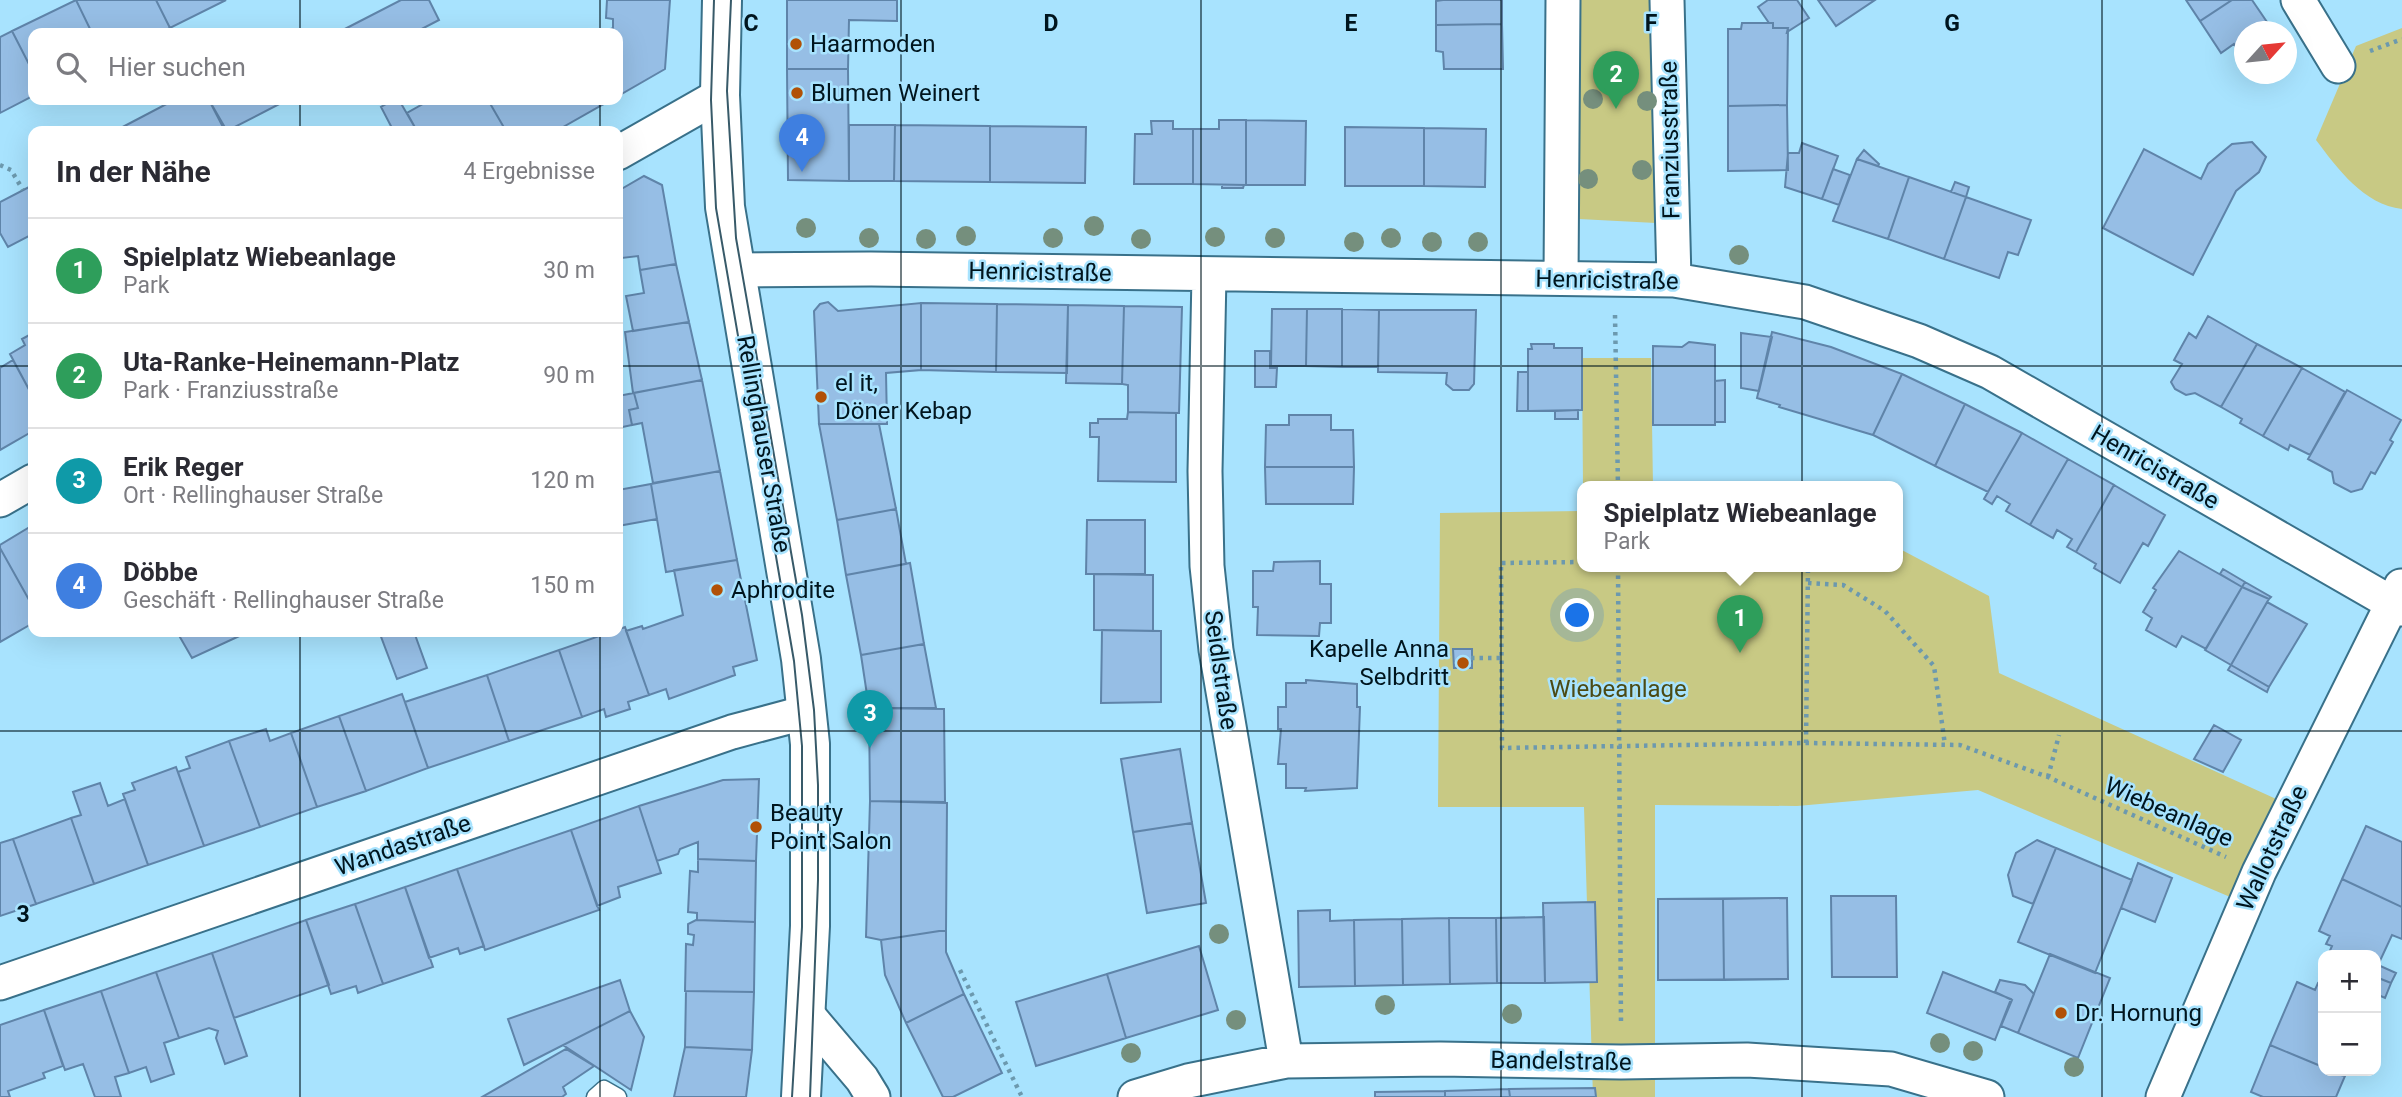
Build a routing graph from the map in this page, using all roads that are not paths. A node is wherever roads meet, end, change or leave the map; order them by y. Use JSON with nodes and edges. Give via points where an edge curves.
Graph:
{"nodes":[{"id":1,"x":722,"y":0,"type":"edge"},
{"id":2,"x":1563,"y":0,"type":"edge"},
{"id":3,"x":1667,"y":0,"type":"edge"},
{"id":4,"x":2298,"y":0,"type":"edge"},
{"id":5,"x":2338,"y":66,"type":"dead end"},
{"id":6,"x":720,"y":95,"type":"junction"},
{"id":7,"x":623,"y":150,"type":"edge"},
{"id":8,"x":734,"y":270,"type":"junction"},
{"id":9,"x":1209,"y":275,"type":"junction"},
{"id":10,"x":1560,"y":278,"type":"junction"},
{"id":11,"x":1674,"y":280,"type":"junction"},
{"id":12,"x":28,"y":484,"type":"edge"},
{"id":13,"x":0,"y":500,"type":"edge"},
{"id":14,"x":2399,"y":599,"type":"edge"},
{"id":15,"x":807,"y":712,"type":"junction"},
{"id":16,"x":0,"y":983,"type":"edge"},
{"id":17,"x":807,"y":1014,"type":"junction"},
{"id":18,"x":1286,"y":1061,"type":"junction"},
{"id":19,"x":595,"y":1097,"type":"edge"},
{"id":20,"x":618,"y":1097,"type":"edge"},
{"id":21,"x":802,"y":1097,"type":"edge"},
{"id":22,"x":873,"y":1097,"type":"edge"},
{"id":23,"x":1135,"y":1097,"type":"edge"},
{"id":24,"x":1987,"y":1097,"type":"edge"},
{"id":25,"x":2163,"y":1097,"type":"edge"}],
"edges":[{"from":1,"to":6,"type":"main road","name":"Rellinghauser Straße"},
{"from":2,"to":10,"type":"street"},
{"from":3,"to":11,"type":"street","name":"Franziusstraße"},
{"from":4,"to":5,"type":"street"},
{"from":6,"to":7,"type":"street"},
{"from":6,"to":8,"type":"main road","name":"Rellinghauser Straße","via":[[722,178]]},
{"from":8,"to":9,"type":"street","name":"Henricistraße"},
{"from":8,"to":15,"type":"main road","name":"Rellinghauser Straße"},
{"from":9,"to":10,"type":"street","name":"Henricistraße"},
{"from":9,"to":18,"type":"street","name":"Seidlstraße","via":[[1207,566],[1216,650]]},
{"from":10,"to":11,"type":"street","name":"Henricistraße"},
{"from":11,"to":14,"type":"street","name":"Henricistraße","via":[[1805,302],[1871,322],[1978,367]]},
{"from":12,"to":13,"type":"street"},
{"from":14,"to":25,"type":"street","name":"Wallotstraße","via":[[2259,872]]},
{"from":15,"to":16,"type":"street","name":"Wandastraße","via":[[732,732]]},
{"from":15,"to":17,"type":"main road","name":"Rellinghauser Straße","via":[[811,820]]},
{"from":17,"to":21,"type":"main road","name":"Rellinghauser Straße"},
{"from":17,"to":22,"type":"street"},
{"from":18,"to":23,"type":"street","name":"Bandelstraße"},
{"from":18,"to":24,"type":"street","name":"Bandelstraße","via":[[1747,1060],[1891,1069]]},
{"from":19,"to":20,"type":"lane","via":[[604,1088]]}]}
